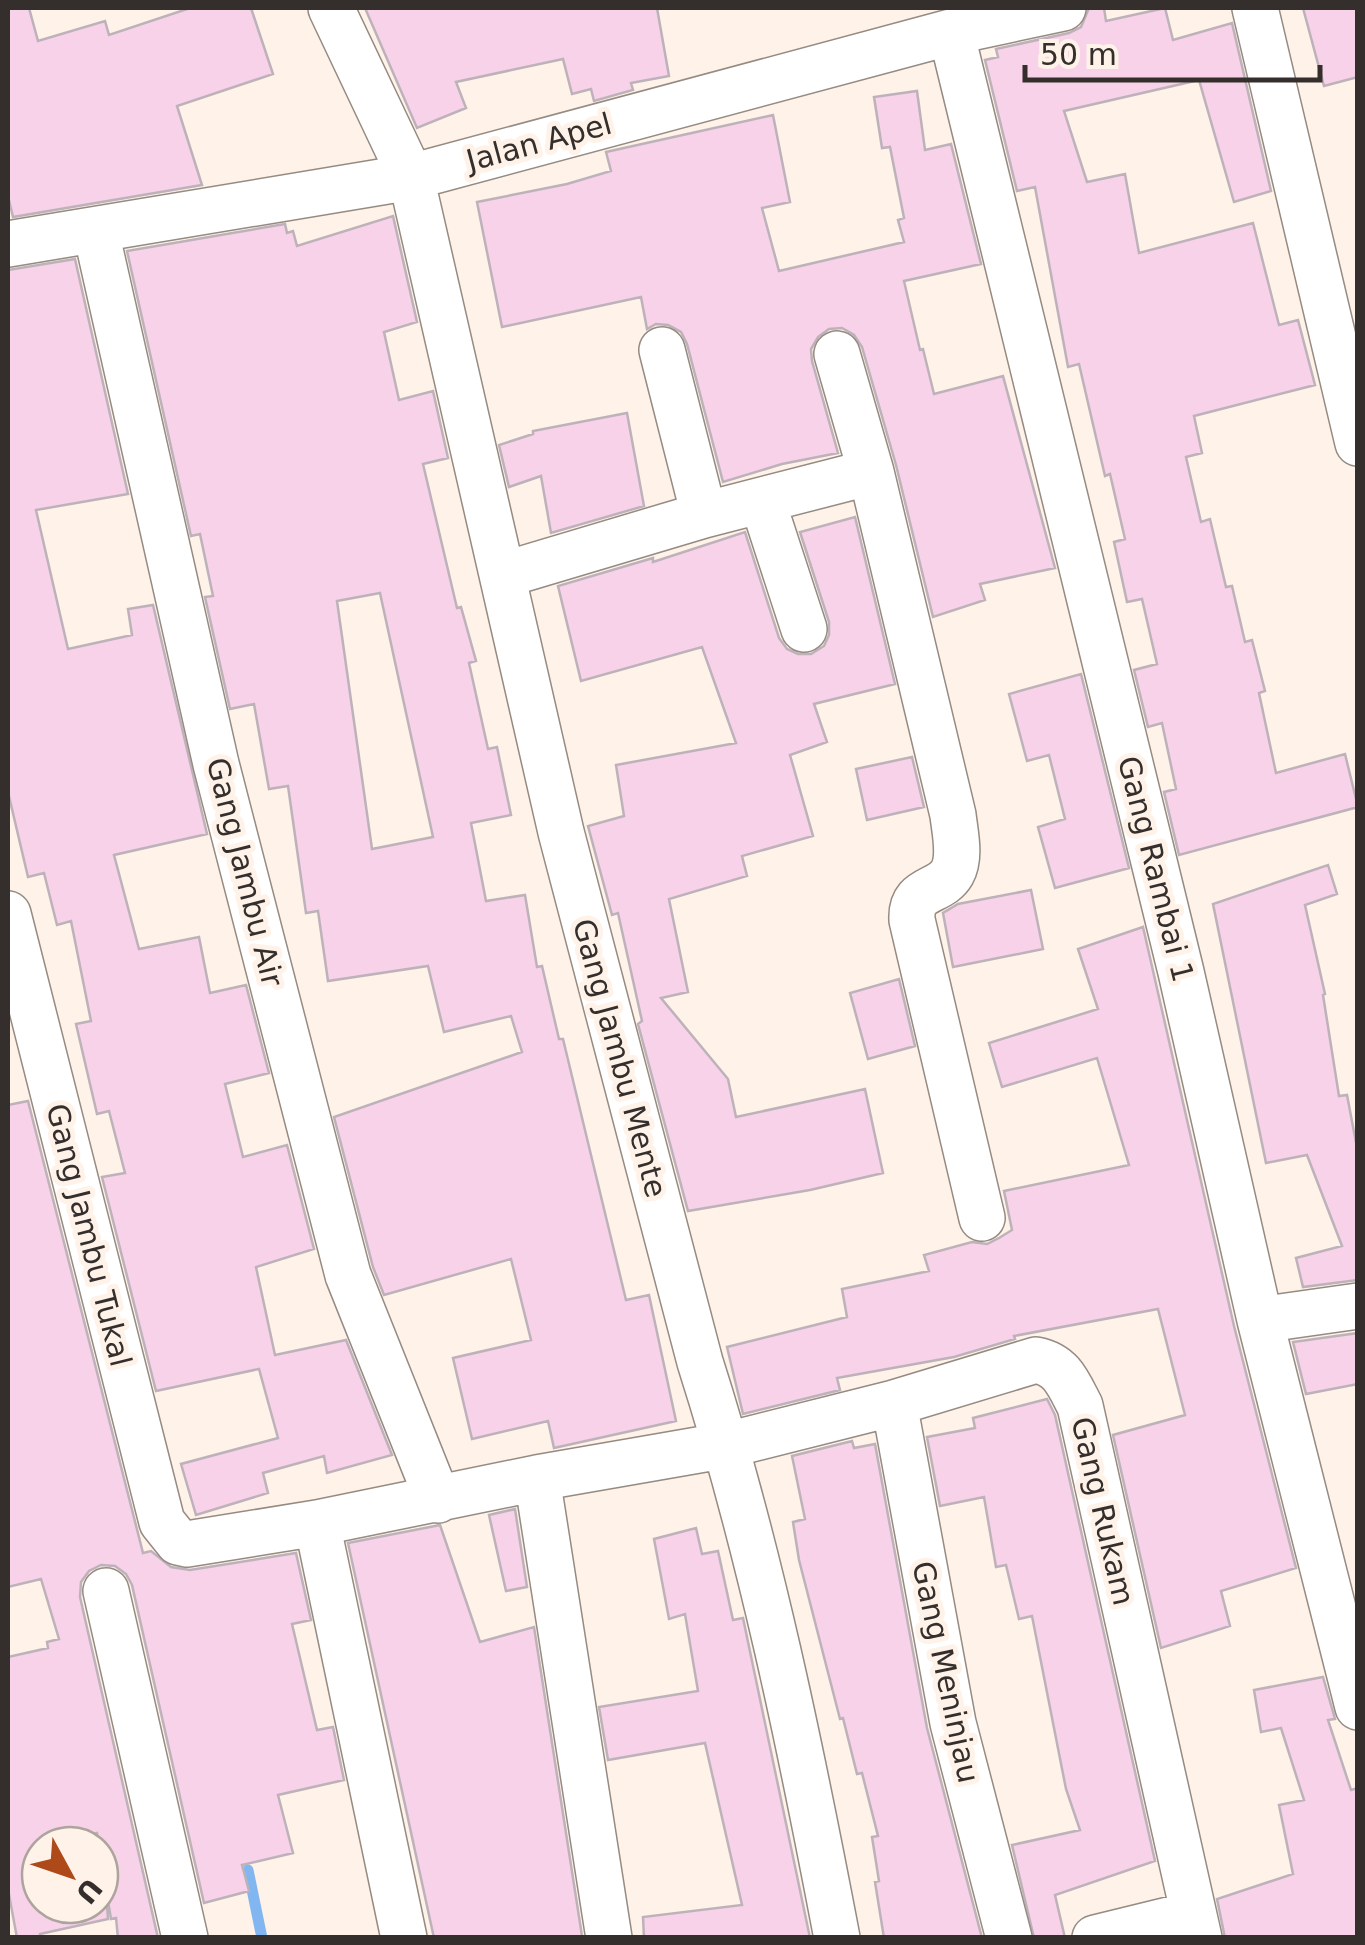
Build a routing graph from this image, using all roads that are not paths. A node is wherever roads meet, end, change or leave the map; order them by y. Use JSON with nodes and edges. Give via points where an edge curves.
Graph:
{"nodes":[{"id":1,"x":331,"y":8,"type":"edge"},
{"id":2,"x":1063,"y":8,"type":"edge"},
{"id":3,"x":1256,"y":8,"type":"edge"},
{"id":4,"x":951,"y":32,"type":"junction"},
{"id":5,"x":411,"y":177,"type":"junction"},
{"id":6,"x":96,"y":232,"type":"junction"},
{"id":7,"x":10,"y":237,"type":"edge"},
{"id":8,"x":662,"y":350,"type":"dead end"},
{"id":9,"x":837,"y":354,"type":"dead end"},
{"id":10,"x":1358,"y":444,"type":"edge"},
{"id":11,"x":871,"y":472,"type":"junction"},
{"id":12,"x":762,"y":500,"type":"junction"},
{"id":13,"x":704,"y":515,"type":"junction"},
{"id":14,"x":502,"y":575,"type":"junction"},
{"id":15,"x":804,"y":629,"type":"dead end"},
{"id":16,"x":8,"y":914,"type":"edge"},
{"id":17,"x":982,"y":1218,"type":"dead end"},
{"id":18,"x":1358,"y":1306,"type":"edge"},
{"id":19,"x":1260,"y":1320,"type":"junction"},
{"id":20,"x":894,"y":1403,"type":"junction"},
{"id":21,"x":726,"y":1444,"type":"junction"},
{"id":22,"x":537,"y":1478,"type":"junction"},
{"id":23,"x":438,"y":1500,"type":"junction"},
{"id":24,"x":318,"y":1524,"type":"junction"},
{"id":25,"x":187,"y":1544,"type":"joint"},
{"id":26,"x":106,"y":1590,"type":"dead end"},
{"id":27,"x":1358,"y":1707,"type":"edge"},
{"id":28,"x":1196,"y":1926,"type":"edge"},
{"id":29,"x":184,"y":1938,"type":"edge"},
{"id":30,"x":404,"y":1938,"type":"edge"},
{"id":31,"x":610,"y":1938,"type":"edge"},
{"id":32,"x":837,"y":1938,"type":"edge"},
{"id":33,"x":1009,"y":1938,"type":"edge"},
{"id":34,"x":1095,"y":1938,"type":"edge"}],
"edges":[{"from":1,"to":5,"type":"street","name":"Gang Jambu Mente"},
{"from":2,"to":4,"type":"street","name":"Jalan Apel"},
{"from":3,"to":10,"type":"street"},
{"from":4,"to":5,"type":"street","name":"Jalan Apel"},
{"from":4,"to":19,"type":"street","name":"Gang Rambai 1","via":[[1182,972]]},
{"from":5,"to":6,"type":"street","name":"Jalan Apel"},
{"from":5,"to":14,"type":"street","name":"Gang Jambu Mente"},
{"from":6,"to":7,"type":"street","name":"Jalan Apel"},
{"from":6,"to":23,"type":"street","name":"Gang Jambu Air","via":[[216,764],[348,1274]]},
{"from":8,"to":13,"type":"street"},
{"from":9,"to":11,"type":"street"},
{"from":11,"to":12,"type":"street"},
{"from":11,"to":17,"type":"street","via":[[954,815],[952,872],[911,910]]},
{"from":12,"to":13,"type":"street"},
{"from":12,"to":15,"type":"street"},
{"from":13,"to":14,"type":"street"},
{"from":14,"to":21,"type":"street","name":"Gang Jambu Mente","via":[[566,851]]},
{"from":16,"to":25,"type":"street","name":"Gang Jambu Tukal","via":[[162,1522]]},
{"from":18,"to":19,"type":"street"},
{"from":19,"to":27,"type":"street","name":"Gang Rambai 1"},
{"from":20,"to":21,"type":"street","name":"Gang Rukam"},
{"from":20,"to":28,"type":"street","name":"Gang Rukam","via":[[1036,1360],[1060,1369],[1080,1406]]},
{"from":20,"to":33,"type":"street","name":"Gang Meninjau","via":[[953,1723]]},
{"from":21,"to":22,"type":"street","name":"Gang Rukam"},
{"from":21,"to":32,"type":"street","name":"Gang Jambu Mente","via":[[802,1758]]},
{"from":22,"to":23,"type":"street","name":"Gang Rukam"},
{"from":22,"to":31,"type":"street"},
{"from":23,"to":24,"type":"street","name":"Gang Rukam"},
{"from":24,"to":25,"type":"street","name":"Gang Rukam"},
{"from":24,"to":30,"type":"street"},
{"from":26,"to":29,"type":"street"},
{"from":28,"to":34,"type":"street"}]}
